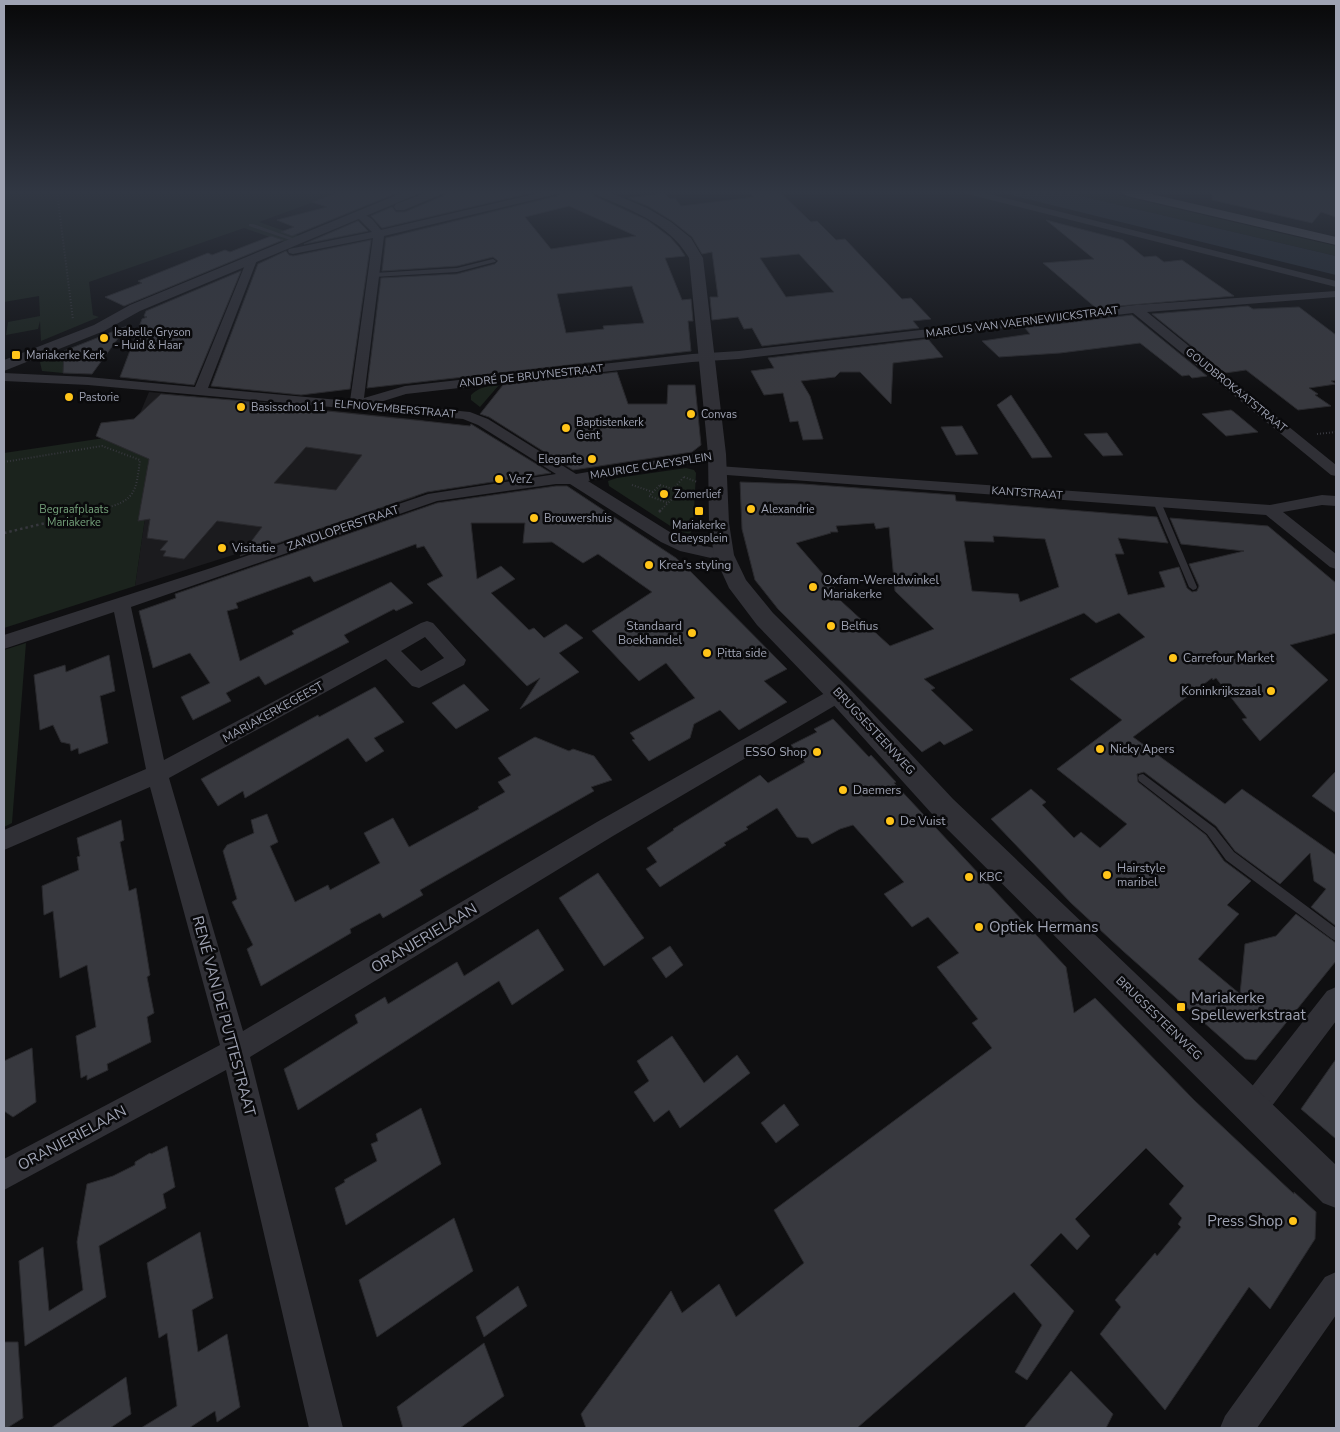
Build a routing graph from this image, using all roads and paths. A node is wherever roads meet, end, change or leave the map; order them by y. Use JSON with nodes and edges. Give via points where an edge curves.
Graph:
{"nodes":[{"id":1,"x":64,"y":259,"type":"edge"},
{"id":2,"x":265,"y":259,"type":"edge"},
{"id":3,"x":376,"y":259,"type":"edge"},
{"id":4,"x":696,"y":259,"type":"edge"},
{"id":5,"x":1236,"y":259,"type":"edge"},
{"id":6,"x":493,"y":261,"type":"dead end"},
{"id":7,"x":250,"y":265,"type":"junction"},
{"id":8,"x":374,"y":275,"type":"junction"},
{"id":9,"x":1336,"y":284,"type":"edge"},
{"id":10,"x":1336,"y":294,"type":"edge"},
{"id":11,"x":1136,"y":309,"type":"junction"},
{"id":12,"x":76,"y":338,"type":"junction"},
{"id":13,"x":708,"y":357,"type":"junction"},
{"id":14,"x":4,"y":366,"type":"edge"},
{"id":15,"x":4,"y":376,"type":"edge"},
{"id":16,"x":200,"y":391,"type":"junction"},
{"id":17,"x":356,"y":405,"type":"junction"},
{"id":18,"x":4,"y":462,"type":"edge"},
{"id":19,"x":666,"y":462,"type":"junction"},
{"id":20,"x":718,"y":469,"type":"junction"},
{"id":21,"x":1336,"y":472,"type":"edge"},
{"id":22,"x":684,"y":477,"type":"junction"},
{"id":23,"x":574,"y":478,"type":"junction"},
{"id":24,"x":673,"y":489,"type":"junction"},
{"id":25,"x":1336,"y":501,"type":"edge"},
{"id":26,"x":1157,"y":502,"type":"junction"},
{"id":27,"x":1270,"y":510,"type":"junction"},
{"id":28,"x":4,"y":533,"type":"edge"},
{"id":29,"x":724,"y":555,"type":"junction"},
{"id":30,"x":1336,"y":563,"type":"edge"},
{"id":31,"x":1193,"y":588,"type":"dead end"},
{"id":32,"x":121,"y":603,"type":"junction"},
{"id":33,"x":4,"y":642,"type":"edge"},
{"id":34,"x":388,"y":649,"type":"dead end"},
{"id":35,"x":840,"y":694,"type":"junction"},
{"id":36,"x":157,"y":774,"type":"junction"},
{"id":37,"x":1143,"y":778,"type":"dead end"},
{"id":38,"x":4,"y":840,"type":"edge"},
{"id":39,"x":1336,"y":935,"type":"edge"},
{"id":40,"x":1336,"y":1000,"type":"edge"},
{"id":41,"x":235,"y":1051,"type":"junction"},
{"id":42,"x":1252,"y":1109,"type":"junction"},
{"id":43,"x":4,"y":1175,"type":"edge"},
{"id":44,"x":1336,"y":1190,"type":"edge"},
{"id":45,"x":1336,"y":1288,"type":"edge"},
{"id":46,"x":326,"y":1428,"type":"edge"},
{"id":47,"x":1237,"y":1428,"type":"edge"}],
"edges":[{"from":1,"to":12,"type":"path"},
{"from":2,"to":7,"type":"street"},
{"from":3,"to":8,"type":"street"},
{"from":4,"to":13,"type":"street","name":"BRUGSESTEENWEG"},
{"from":5,"to":9,"type":"street"},
{"from":6,"to":8,"type":"lane","via":[[457,270]]},
{"from":7,"to":12,"type":"street","via":[[164,306]]},
{"from":7,"to":16,"type":"street"},
{"from":8,"to":17,"type":"street"},
{"from":10,"to":11,"type":"street","name":"MARCUS VAN VAERNEWIJCKSTRAAT"},
{"from":11,"to":13,"type":"street","name":"MARCUS VAN VAERNEWIJCKSTRAAT"},
{"from":11,"to":21,"type":"street","name":"GOUDBROKAATSTRAAT"},
{"from":12,"to":14,"type":"street"},
{"from":13,"to":17,"type":"street","name":"ANDRÉ DE BRUYNESTRAAT","via":[[405,390]]},
{"from":13,"to":20,"type":"street","name":"BRUGSESTEENWEG"},
{"from":15,"to":16,"type":"street","name":"ELFNOVEMBERSTRAAT"},
{"from":16,"to":17,"type":"street","name":"ELFNOVEMBERSTRAAT"},
{"from":17,"to":23,"type":"street","name":"ELFNOVEMBERSTRAAT","via":[[464,415],[483,422]]},
{"from":18,"to":28,"type":"path","via":[[102,446],[140,460],[136,489],[120,506]]},
{"from":19,"to":20,"type":"street","name":"MAURICE CLAEYSPLEIN"},
{"from":19,"to":22,"type":"path","via":[[669,471]]},
{"from":19,"to":23,"type":"street","name":"MAURICE CLAEYSPLEIN"},
{"from":20,"to":22,"type":"path","via":[[695,482]]},
{"from":20,"to":26,"type":"street","name":"KANTSTRAAT"},
{"from":20,"to":29,"type":"street","name":"BRUGSESTEENWEG","via":[[719,523]]},
{"from":22,"to":24,"type":"path"},
{"from":23,"to":29,"type":"street","name":"MAURICE CLAEYSPLEIN","via":[[667,538],[686,547]]},
{"from":23,"to":32,"type":"street","name":"ZANDLOPERSTRAAT","via":[[434,496]]},
{"from":24,"to":24,"type":"path","via":[[660,484],[649,496],[668,503],[680,491]]},
{"from":25,"to":27,"type":"street","name":"KANTSTRAAT","via":[[1322,500]]},
{"from":26,"to":27,"type":"street","name":"KANTSTRAAT"},
{"from":26,"to":31,"type":"lane"},
{"from":27,"to":30,"type":"street"},
{"from":29,"to":35,"type":"street","name":"BRUGSESTEENWEG","via":[[737,583],[764,619]]},
{"from":32,"to":33,"type":"street","name":"ZANDLOPERSTRAAT"},
{"from":32,"to":36,"type":"street","name":"RENÉ VAN DE PUTTESTRAAT"},
{"from":34,"to":36,"type":"street","name":"MARIAKERKEGEEST"},
{"from":35,"to":41,"type":"street","name":"ORANJERIELAAN","via":[[597,834]]},
{"from":35,"to":42,"type":"street","name":"BRUGSESTEENWEG","via":[[944,807]]},
{"from":36,"to":38,"type":"street","name":"MARIAKERKEGEEST"},
{"from":36,"to":41,"type":"street","name":"RENÉ VAN DE PUTTESTRAAT"},
{"from":37,"to":39,"type":"lane","via":[[1212,831],[1230,856]]},
{"from":40,"to":42,"type":"street"},
{"from":41,"to":43,"type":"street","name":"ORANJERIELAAN"},
{"from":41,"to":46,"type":"street","name":"RENÉ VAN DE PUTTESTRAAT"},
{"from":42,"to":44,"type":"street","name":"BRUGSESTEENWEG"},
{"from":45,"to":47,"type":"street"}]}
